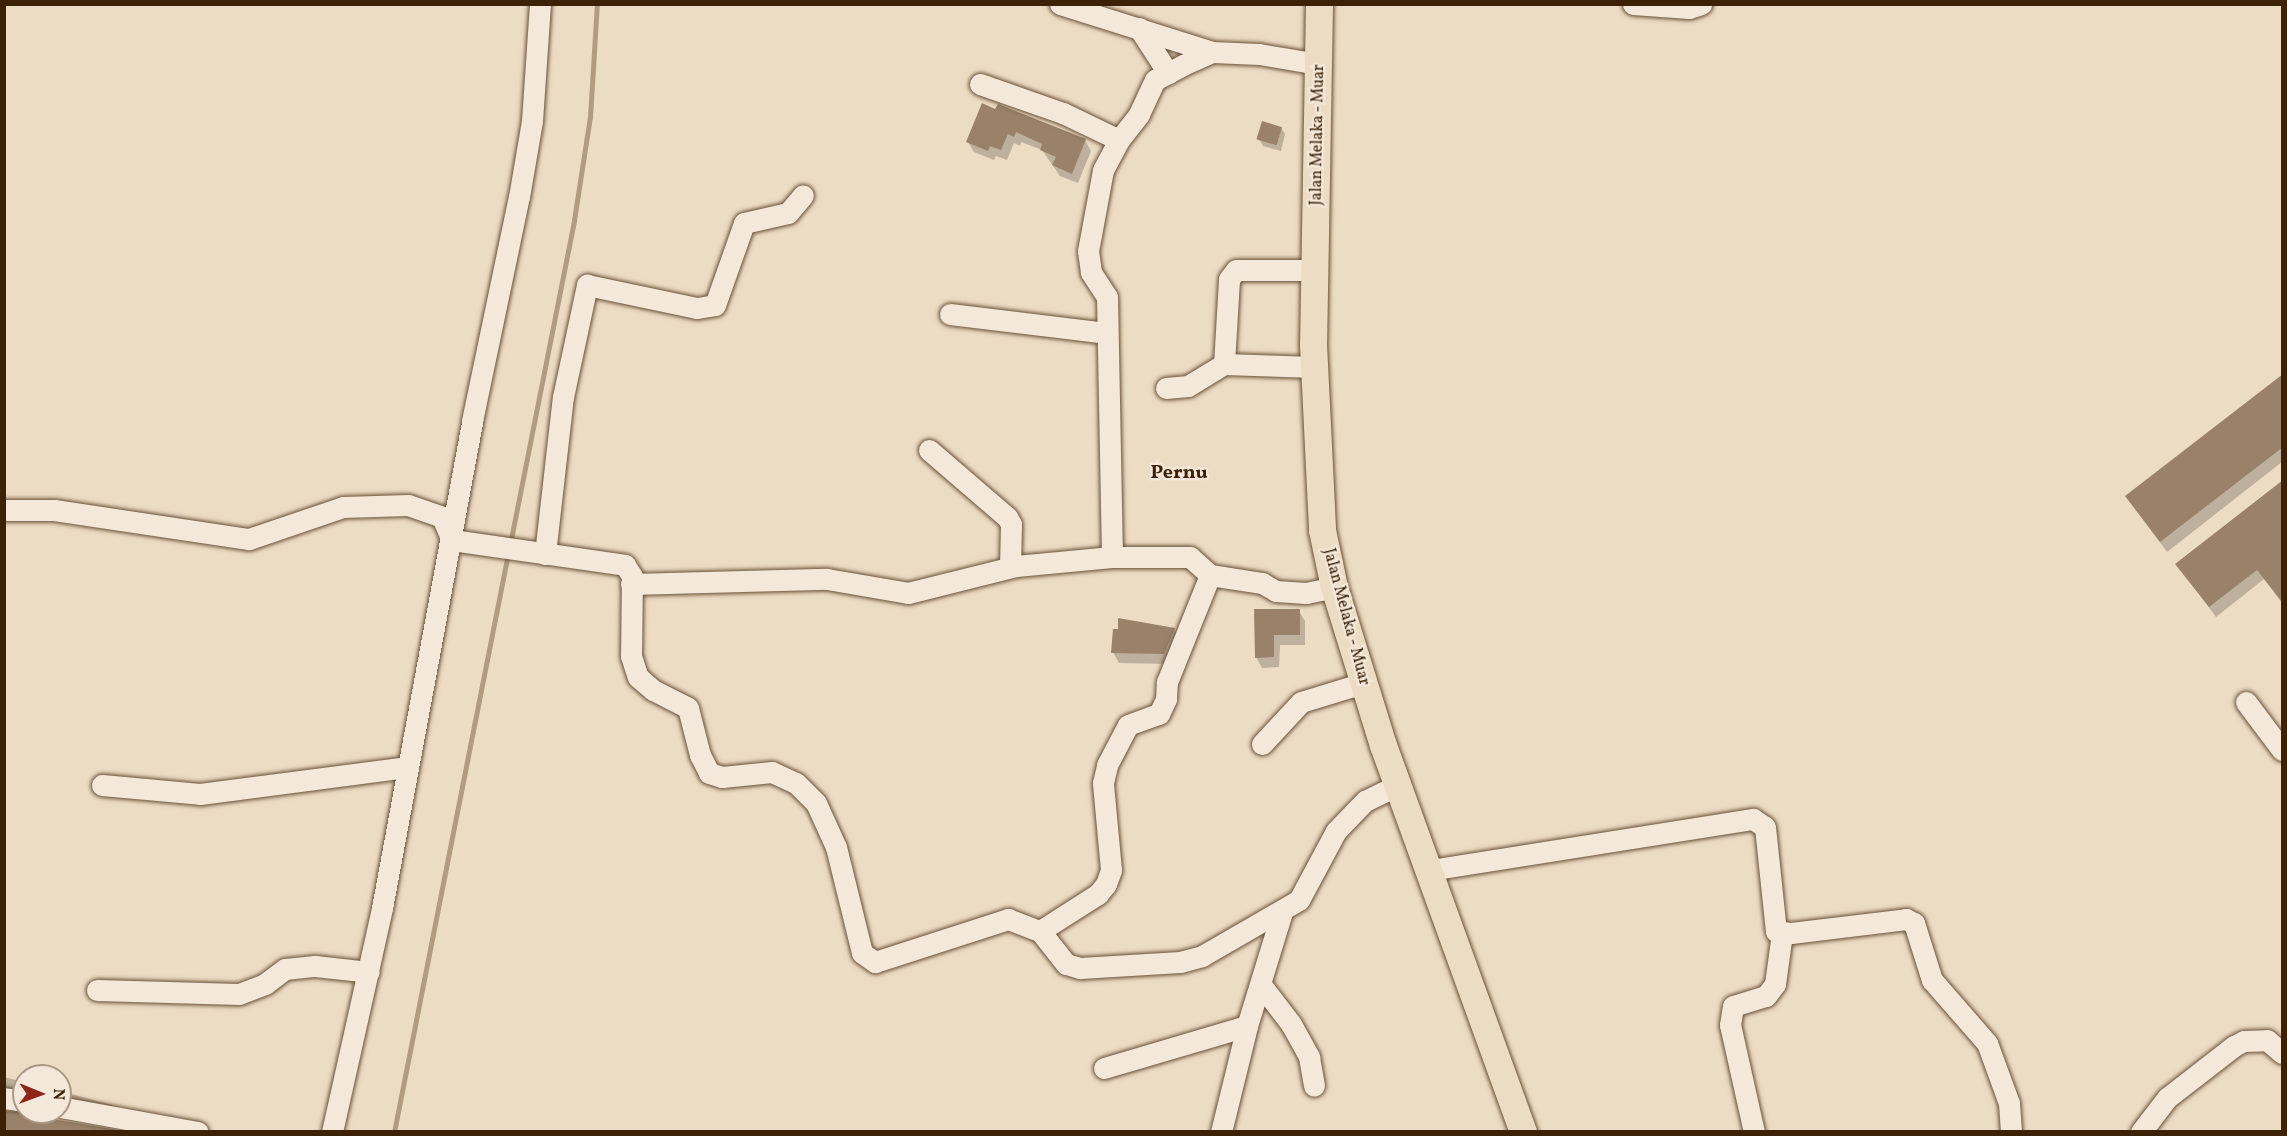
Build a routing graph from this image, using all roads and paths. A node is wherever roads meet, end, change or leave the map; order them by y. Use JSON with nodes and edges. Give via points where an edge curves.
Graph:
{"nodes":[{"id":1,"x":540,"y":4,"type":"edge"},
{"id":2,"x":1060,"y":4,"type":"edge"},
{"id":3,"x":1319,"y":4,"type":"edge"},
{"id":4,"x":1632,"y":4,"type":"edge"},
{"id":5,"x":1701,"y":4,"type":"edge"},
{"id":6,"x":1139,"y":28,"type":"junction"},
{"id":7,"x":1212,"y":52,"type":"junction"},
{"id":8,"x":1319,"y":64,"type":"junction"},
{"id":9,"x":1168,"y":73,"type":"junction"},
{"id":10,"x":980,"y":84,"type":"dead end"},
{"id":11,"x":1119,"y":140,"type":"junction"},
{"id":12,"x":803,"y":195,"type":"dead end"},
{"id":13,"x":1315,"y":270,"type":"junction"},
{"id":14,"x":951,"y":314,"type":"dead end"},
{"id":15,"x":1106,"y":333,"type":"junction"},
{"id":16,"x":1224,"y":364,"type":"junction"},
{"id":17,"x":1314,"y":367,"type":"junction"},
{"id":18,"x":1166,"y":388,"type":"dead end"},
{"id":19,"x":929,"y":450,"type":"dead end"},
{"id":20,"x":4,"y":510,"type":"edge"},
{"id":21,"x":452,"y":540,"type":"junction"},
{"id":22,"x":536,"y":553,"type":"junction"},
{"id":23,"x":1112,"y":557,"type":"junction"},
{"id":24,"x":1010,"y":567,"type":"junction"},
{"id":25,"x":1210,"y":574,"type":"junction"},
{"id":26,"x":631,"y":584,"type":"junction"},
{"id":27,"x":1320,"y":590,"type":"junction"},
{"id":28,"x":1346,"y":688,"type":"junction"},
{"id":29,"x":2246,"y":702,"type":"dead end"},
{"id":30,"x":1262,"y":744,"type":"dead end"},
{"id":31,"x":2283,"y":750,"type":"edge"},
{"id":32,"x":408,"y":766,"type":"junction"},
{"id":33,"x":102,"y":785,"type":"dead end"},
{"id":34,"x":1398,"y":785,"type":"junction"},
{"id":35,"x":1430,"y":870,"type":"junction"},
{"id":36,"x":1282,"y":912,"type":"junction"},
{"id":37,"x":1040,"y":931,"type":"junction"},
{"id":38,"x":1782,"y":933,"type":"junction"},
{"id":39,"x":369,"y":972,"type":"junction"},
{"id":40,"x":1262,"y":986,"type":"junction"},
{"id":41,"x":96,"y":990,"type":"dead end"},
{"id":42,"x":1246,"y":1026,"type":"junction"},
{"id":43,"x":2283,"y":1053,"type":"edge"},
{"id":44,"x":1104,"y":1068,"type":"dead end"},
{"id":45,"x":1314,"y":1086,"type":"dead end"},
{"id":46,"x":72,"y":1109,"type":"edge"},
{"id":47,"x":198,"y":1131,"type":"edge"},
{"id":48,"x":332,"y":1131,"type":"edge"},
{"id":49,"x":1221,"y":1131,"type":"edge"},
{"id":50,"x":1523,"y":1131,"type":"edge"},
{"id":51,"x":1754,"y":1131,"type":"edge"},
{"id":52,"x":2011,"y":1131,"type":"edge"},
{"id":53,"x":2141,"y":1131,"type":"edge"}],
"edges":[{"from":1,"to":21,"type":"street","via":[[532,121]]},
{"from":2,"to":6,"type":"street"},
{"from":3,"to":8,"type":"main road","name":"Jalan Melaka - Muar"},
{"from":4,"to":5,"type":"street","via":[[1689,8]]},
{"from":6,"to":7,"type":"street"},
{"from":6,"to":9,"type":"street"},
{"from":7,"to":8,"type":"street","via":[[1259,54]]},
{"from":7,"to":9,"type":"street"},
{"from":8,"to":13,"type":"main road","name":"Jalan Melaka - Muar"},
{"from":9,"to":11,"type":"street","via":[[1155,80],[1139,114]]},
{"from":10,"to":11,"type":"street","via":[[1063,113]]},
{"from":11,"to":15,"type":"street","via":[[1103,170],[1088,251],[1090,272],[1107,297]]},
{"from":12,"to":22,"type":"street","via":[[788,213],[744,223],[715,304],[698,308],[587,285]]},
{"from":13,"to":16,"type":"street","via":[[1236,270],[1229,279]]},
{"from":13,"to":17,"type":"main road","name":"Jalan Melaka - Muar"},
{"from":14,"to":15,"type":"street"},
{"from":15,"to":23,"type":"street"},
{"from":16,"to":17,"type":"street"},
{"from":16,"to":18,"type":"street","via":[[1188,386]]},
{"from":17,"to":27,"type":"main road","name":"Jalan Melaka - Muar"},
{"from":19,"to":24,"type":"street","via":[[1007,516],[1011,524]]},
{"from":20,"to":21,"type":"street","via":[[54,510],[249,538],[343,507],[374,503],[408,506],[442,517]]},
{"from":21,"to":22,"type":"street"},
{"from":21,"to":32,"type":"street"},
{"from":22,"to":26,"type":"street","via":[[625,566]]},
{"from":23,"to":24,"type":"street"},
{"from":23,"to":25,"type":"street","via":[[1190,557]]},
{"from":24,"to":26,"type":"street","via":[[908,593],[827,579]]},
{"from":25,"to":27,"type":"street","via":[[1262,583],[1276,591]]},
{"from":25,"to":37,"type":"street","via":[[1167,682],[1166,699],[1159,714],[1128,725],[1107,765],[1103,783],[1111,870],[1106,884],[1098,894]]},
{"from":26,"to":37,"type":"street","via":[[632,656],[638,677],[653,690],[688,708],[699,755],[709,773],[722,777],[772,772],[796,783],[816,803],[836,847],[867,959],[887,959],[1008,919]]},
{"from":27,"to":28,"type":"main road","name":"Jalan Melaka - Muar"},
{"from":28,"to":30,"type":"street","via":[[1301,702]]},
{"from":28,"to":34,"type":"main road","name":"Jalan Melaka - Muar"},
{"from":29,"to":31,"type":"street"},
{"from":32,"to":33,"type":"street","via":[[200,794]]},
{"from":32,"to":39,"type":"street"},
{"from":34,"to":35,"type":"main road","name":"Jalan Melaka - Muar"},
{"from":34,"to":36,"type":"street","via":[[1365,801],[1336,831],[1299,900]]},
{"from":35,"to":38,"type":"street","via":[[1753,819],[1765,827],[1776,931]]},
{"from":35,"to":50,"type":"main road","name":"Jalan Melaka - Muar"},
{"from":36,"to":37,"type":"street","via":[[1202,956],[1180,962],[1080,968],[1066,964]]},
{"from":36,"to":40,"type":"street"},
{"from":38,"to":51,"type":"street","via":[[1775,984],[1766,996],[1733,1006],[1731,1016]]},
{"from":38,"to":52,"type":"street","via":[[1906,919],[1914,923],[1932,980],[1987,1043],[2009,1103]]},
{"from":39,"to":41,"type":"street","via":[[315,966],[285,969],[265,984],[239,994]]},
{"from":39,"to":48,"type":"street"},
{"from":40,"to":42,"type":"street"},
{"from":40,"to":45,"type":"street","via":[[1292,1024],[1309,1057]]},
{"from":42,"to":44,"type":"street"},
{"from":42,"to":49,"type":"street"},
{"from":43,"to":53,"type":"street","via":[[2267,1040],[2244,1041],[2234,1046],[2167,1098]]},
{"from":46,"to":47,"type":"street"}]}
